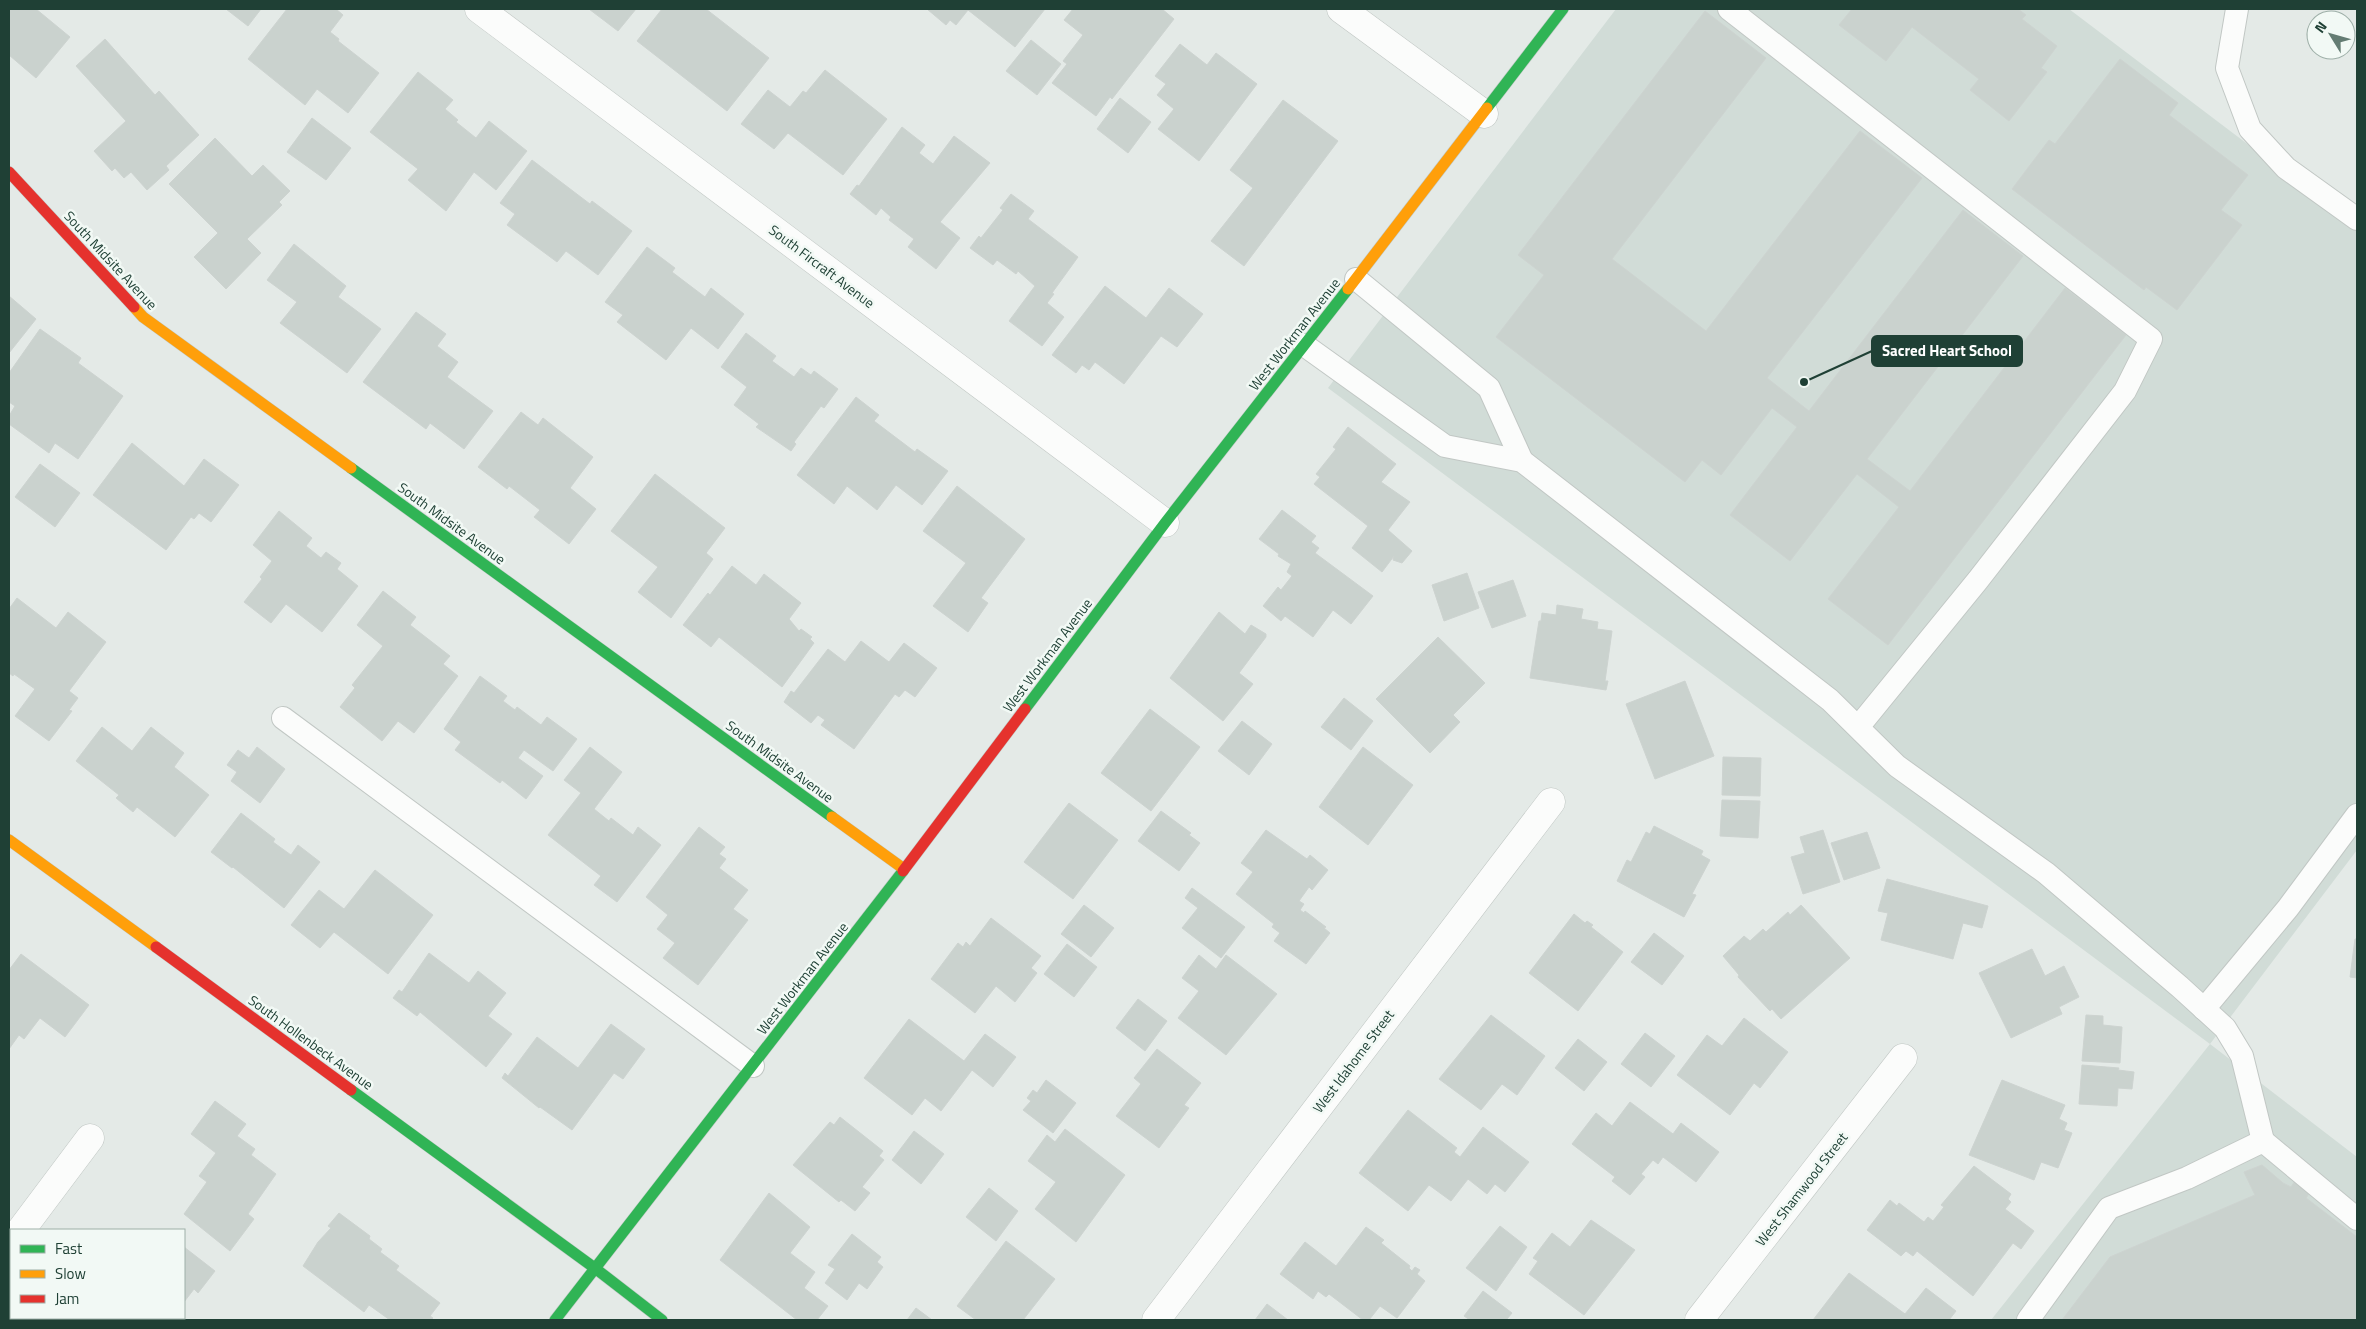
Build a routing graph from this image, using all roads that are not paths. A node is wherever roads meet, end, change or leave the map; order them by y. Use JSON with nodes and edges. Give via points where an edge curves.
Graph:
{"nodes":[{"id":1,"x":480,"y":9,"type":"edge"},
{"id":2,"x":1341,"y":9,"type":"edge"},
{"id":3,"x":1563,"y":9,"type":"edge"},
{"id":4,"x":1729,"y":9,"type":"edge"},
{"id":5,"x":2237,"y":9,"type":"edge"},
{"id":6,"x":1484,"y":114,"type":"junction"},
{"id":7,"x":9,"y":172,"type":"edge"},
{"id":8,"x":2357,"y":219,"type":"edge"},
{"id":9,"x":1356,"y":279,"type":"junction"},
{"id":10,"x":1304,"y":345,"type":"junction"},
{"id":11,"x":1522,"y":461,"type":"junction"},
{"id":12,"x":1165,"y":523,"type":"junction"},
{"id":13,"x":282,"y":718,"type":"dead end"},
{"id":14,"x":1859,"y":726,"type":"junction"},
{"id":15,"x":1551,"y":802,"type":"dead end"},
{"id":16,"x":2357,"y":815,"type":"edge"},
{"id":17,"x":9,"y":840,"type":"edge"},
{"id":18,"x":904,"y":869,"type":"junction"},
{"id":19,"x":2204,"y":1009,"type":"junction"},
{"id":20,"x":1904,"y":1058,"type":"dead end"},
{"id":21,"x":753,"y":1066,"type":"junction"},
{"id":22,"x":90,"y":1138,"type":"dead end"},
{"id":23,"x":2263,"y":1141,"type":"junction"},
{"id":24,"x":2357,"y":1219,"type":"edge"},
{"id":25,"x":22,"y":1229,"type":"edge"},
{"id":26,"x":596,"y":1269,"type":"junction"},
{"id":27,"x":555,"y":1320,"type":"edge"},
{"id":28,"x":662,"y":1320,"type":"edge"},
{"id":29,"x":1156,"y":1320,"type":"edge"},
{"id":30,"x":1699,"y":1320,"type":"edge"},
{"id":31,"x":2028,"y":1320,"type":"edge"}],
"edges":[{"from":1,"to":12,"type":"street","name":"South Fircraft Avenue"},
{"from":2,"to":6,"type":"street"},
{"from":3,"to":6,"type":"street","name":"West Workman Avenue"},
{"from":4,"to":14,"type":"lane","via":[[2151,338],[2125,391]]},
{"from":5,"to":8,"type":"lane","via":[[2227,68],[2250,129],[2286,168]]},
{"from":6,"to":9,"type":"street","name":"West Workman Avenue"},
{"from":7,"to":18,"type":"street","name":"South Midsite Avenue","via":[[143,317]]},
{"from":9,"to":10,"type":"street","name":"West Workman Avenue"},
{"from":9,"to":11,"type":"lane","via":[[1490,388]]},
{"from":10,"to":11,"type":"lane","via":[[1445,446]]},
{"from":10,"to":12,"type":"street","name":"West Workman Avenue"},
{"from":11,"to":14,"type":"lane","via":[[1830,700]]},
{"from":12,"to":18,"type":"street","name":"West Workman Avenue"},
{"from":13,"to":21,"type":"lane"},
{"from":14,"to":19,"type":"lane","via":[[1897,766],[2046,873]]},
{"from":15,"to":29,"type":"street","name":"West Idahome Street"},
{"from":16,"to":19,"type":"lane","via":[[2288,908]]},
{"from":17,"to":26,"type":"street","name":"South Hollenbeck Avenue"},
{"from":18,"to":21,"type":"street","name":"West Workman Avenue"},
{"from":19,"to":23,"type":"lane","via":[[2225,1028],[2242,1056]]},
{"from":20,"to":30,"type":"street","name":"West Shamwood Street"},
{"from":21,"to":26,"type":"street","name":"West Workman Avenue"},
{"from":22,"to":25,"type":"street"},
{"from":23,"to":24,"type":"lane"},
{"from":23,"to":31,"type":"lane","via":[[2187,1178],[2109,1208]]},
{"from":26,"to":27,"type":"street","name":"West Workman Avenue"},
{"from":26,"to":28,"type":"street","name":"South Hollenbeck Avenue"}]}
